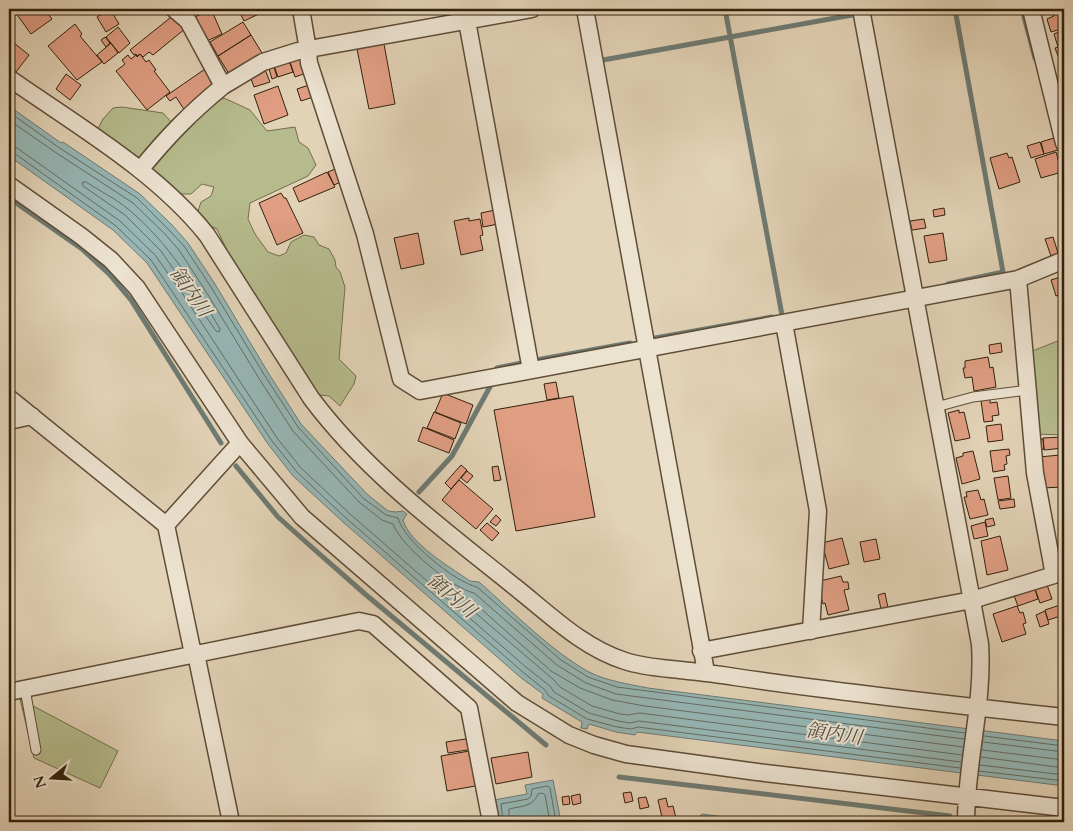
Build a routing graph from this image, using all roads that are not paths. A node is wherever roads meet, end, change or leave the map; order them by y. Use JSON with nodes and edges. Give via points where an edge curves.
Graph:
{"nodes":[{"id":1,"x":174,"y":9,"type":"edge"},
{"id":2,"x":301,"y":9,"type":"edge"},
{"id":3,"x":532,"y":9,"type":"edge"},
{"id":4,"x":585,"y":9,"type":"edge"},
{"id":5,"x":861,"y":9,"type":"edge"},
{"id":6,"x":1031,"y":9,"type":"edge"},
{"id":7,"x":466,"y":21,"type":"junction"},
{"id":8,"x":308,"y":50,"type":"junction"},
{"id":9,"x":9,"y":78,"type":"edge"},
{"id":10,"x":223,"y":86,"type":"junction"},
{"id":11,"x":1064,"y":143,"type":"edge"},
{"id":12,"x":140,"y":170,"type":"junction"},
{"id":13,"x":9,"y":185,"type":"edge"},
{"id":14,"x":1064,"y":260,"type":"edge"},
{"id":15,"x":1018,"y":280,"type":"junction"},
{"id":16,"x":916,"y":298,"type":"junction"},
{"id":17,"x":784,"y":323,"type":"junction"},
{"id":18,"x":646,"y":348,"type":"junction"},
{"id":19,"x":531,"y":370,"type":"junction"},
{"id":20,"x":1028,"y":390,"type":"junction"},
{"id":21,"x":9,"y":398,"type":"edge"},
{"id":22,"x":936,"y":407,"type":"junction"},
{"id":23,"x":32,"y":416,"type":"junction"},
{"id":24,"x":9,"y":421,"type":"edge"},
{"id":25,"x":240,"y":443,"type":"junction"},
{"id":26,"x":166,"y":525,"type":"junction"},
{"id":27,"x":1059,"y":572,"type":"edge"},
{"id":28,"x":972,"y":600,"type":"junction"},
{"id":29,"x":810,"y":631,"type":"junction"},
{"id":30,"x":701,"y":652,"type":"junction"},
{"id":31,"x":195,"y":654,"type":"junction"},
{"id":32,"x":706,"y":672,"type":"junction"},
{"id":33,"x":25,"y":689,"type":"junction"},
{"id":34,"x":9,"y":692,"type":"edge"},
{"id":35,"x":977,"y":709,"type":"junction"},
{"id":36,"x":1064,"y":717,"type":"edge"},
{"id":37,"x":36,"y":750,"type":"dead end"},
{"id":38,"x":966,"y":794,"type":"junction"},
{"id":39,"x":1064,"y":808,"type":"edge"},
{"id":40,"x":230,"y":822,"type":"edge"},
{"id":41,"x":490,"y":822,"type":"edge"},
{"id":42,"x":966,"y":822,"type":"edge"}],
"edges":[{"from":1,"to":10,"type":"street","via":[[188,21]]},
{"from":2,"to":8,"type":"street"},
{"from":3,"to":7,"type":"street"},
{"from":4,"to":18,"type":"street"},
{"from":5,"to":16,"type":"street"},
{"from":6,"to":11,"type":"street"},
{"from":7,"to":8,"type":"street"},
{"from":7,"to":19,"type":"street"},
{"from":8,"to":10,"type":"street","via":[[263,62]]},
{"from":8,"to":19,"type":"street","via":[[309,64],[365,234],[401,379],[420,391]]},
{"from":9,"to":12,"type":"street"},
{"from":10,"to":12,"type":"street","via":[[168,136]]},
{"from":12,"to":32,"type":"street","via":[[189,212],[311,398],[351,448],[387,482],[598,651],[626,662]]},
{"from":13,"to":25,"type":"street","via":[[111,260],[136,288]]},
{"from":14,"to":15,"type":"street"},
{"from":15,"to":16,"type":"street"},
{"from":15,"to":20,"type":"street"},
{"from":16,"to":17,"type":"street"},
{"from":16,"to":22,"type":"street"},
{"from":17,"to":18,"type":"street"},
{"from":17,"to":29,"type":"street","via":[[818,512]]},
{"from":18,"to":19,"type":"street"},
{"from":18,"to":30,"type":"street"},
{"from":20,"to":22,"type":"lane","via":[[974,397]]},
{"from":20,"to":27,"type":"street","via":[[1035,473]]},
{"from":21,"to":23,"type":"street"},
{"from":22,"to":28,"type":"street"},
{"from":23,"to":24,"type":"street"},
{"from":23,"to":26,"type":"street"},
{"from":25,"to":26,"type":"street"},
{"from":25,"to":38,"type":"street","via":[[302,517],[332,544],[517,704],[569,735],[626,754],[757,772]]},
{"from":26,"to":31,"type":"street"},
{"from":27,"to":28,"type":"street"},
{"from":28,"to":29,"type":"street"},
{"from":28,"to":35,"type":"street","via":[[982,667]]},
{"from":29,"to":30,"type":"street"},
{"from":30,"to":32,"type":"street"},
{"from":31,"to":33,"type":"street"},
{"from":31,"to":40,"type":"street"},
{"from":31,"to":41,"type":"street","via":[[358,621],[373,624],[469,708]]},
{"from":32,"to":35,"type":"street"},
{"from":33,"to":34,"type":"street"},
{"from":33,"to":37,"type":"lane"},
{"from":35,"to":36,"type":"street"},
{"from":35,"to":38,"type":"street"},
{"from":38,"to":39,"type":"street"},
{"from":38,"to":42,"type":"street"}]}
